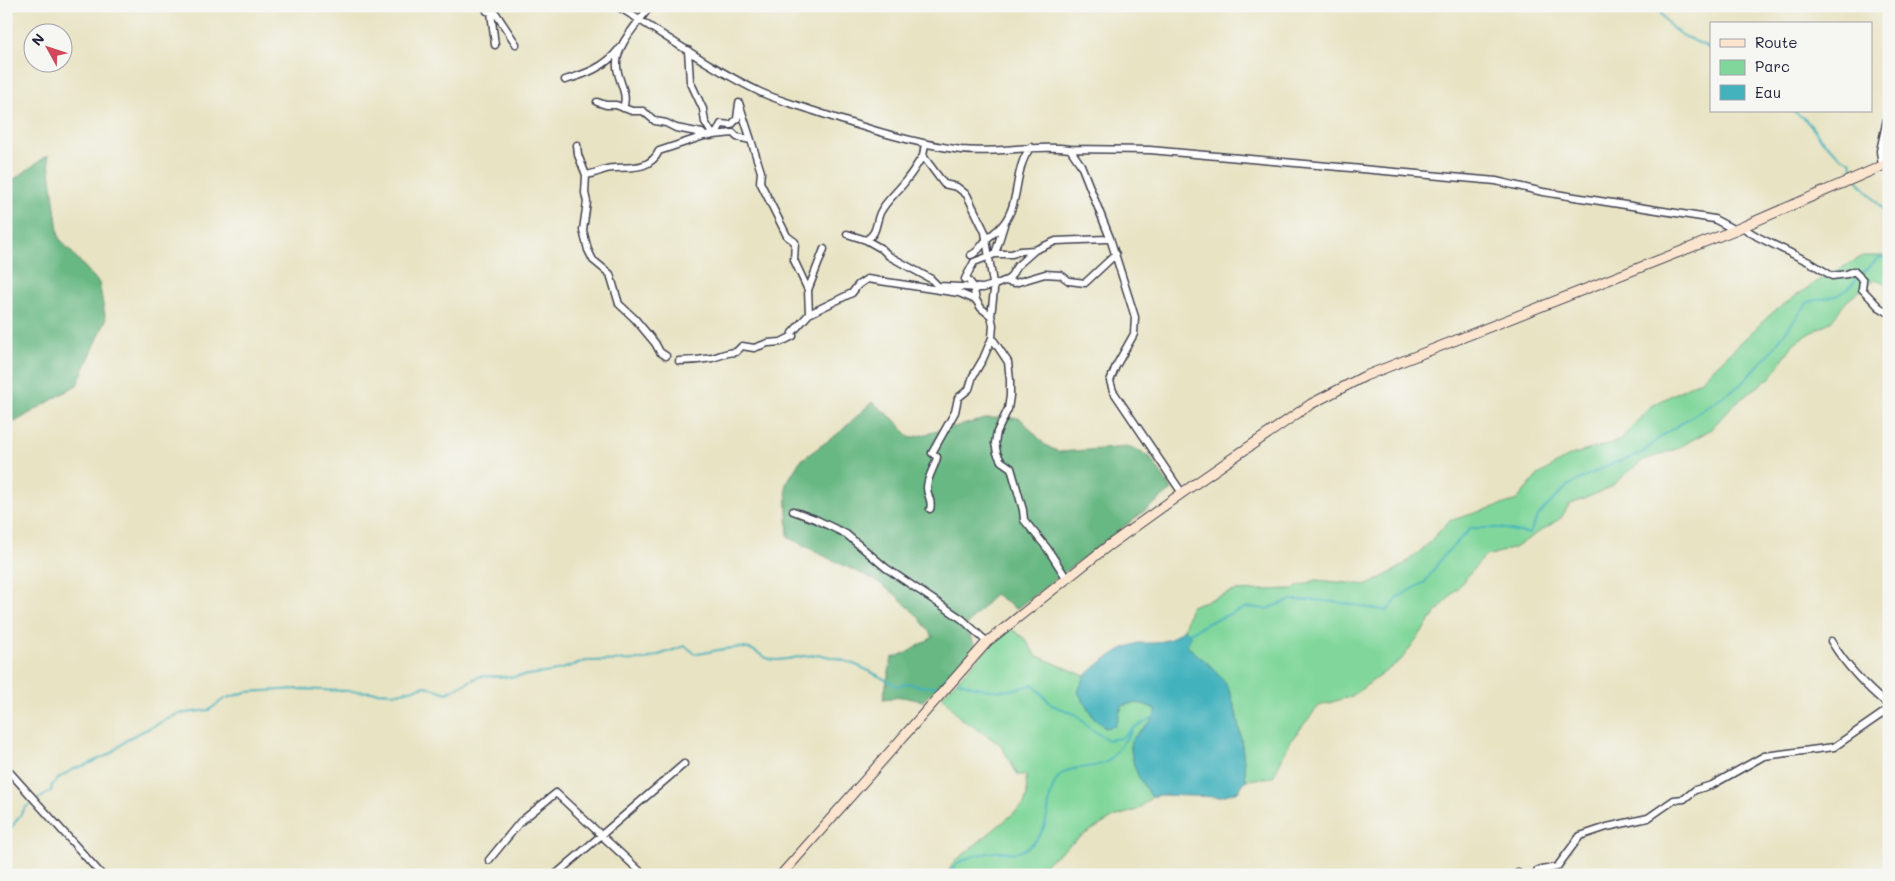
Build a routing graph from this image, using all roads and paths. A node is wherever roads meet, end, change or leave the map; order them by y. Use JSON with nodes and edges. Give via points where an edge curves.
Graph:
{"nodes":[{"id":1,"x":487,"y":6,"type":"edge"},
{"id":2,"x":491,"y":6,"type":"edge"},
{"id":3,"x":617,"y":6,"type":"edge"},
{"id":4,"x":650,"y":6,"type":"edge"},
{"id":5,"x":640,"y":20,"type":"junction"},
{"id":6,"x":516,"y":44,"type":"dead end"},
{"id":7,"x":495,"y":45,"type":"dead end"},
{"id":8,"x":619,"y":49,"type":"junction"},
{"id":9,"x":688,"y":50,"type":"junction"},
{"id":10,"x":565,"y":80,"type":"dead end"},
{"id":11,"x":597,"y":102,"type":"dead end"},
{"id":12,"x":623,"y":108,"type":"junction"},
{"id":13,"x":1889,"y":110,"type":"edge"},
{"id":14,"x":707,"y":136,"type":"junction"},
{"id":15,"x":751,"y":140,"type":"junction"},
{"id":16,"x":925,"y":144,"type":"junction"},
{"id":17,"x":577,"y":145,"type":"dead end"},
{"id":18,"x":1031,"y":147,"type":"junction"},
{"id":19,"x":1070,"y":149,"type":"junction"},
{"id":20,"x":922,"y":156,"type":"junction"},
{"id":21,"x":1885,"y":165,"type":"edge"},
{"id":22,"x":586,"y":175,"type":"junction"},
{"id":23,"x":1004,"y":223,"type":"junction"},
{"id":24,"x":1738,"y":229,"type":"junction"},
{"id":25,"x":847,"y":234,"type":"dead end"},
{"id":26,"x":1110,"y":238,"type":"junction"},
{"id":27,"x":866,"y":240,"type":"junction"},
{"id":28,"x":985,"y":240,"type":"junction"},
{"id":29,"x":824,"y":249,"type":"dead end"},
{"id":30,"x":1034,"y":250,"type":"junction"},
{"id":31,"x":1116,"y":254,"type":"junction"},
{"id":32,"x":971,"y":255,"type":"dead end"},
{"id":33,"x":992,"y":256,"type":"junction"},
{"id":34,"x":966,"y":277,"type":"junction"},
{"id":35,"x":1004,"y":281,"type":"junction"},
{"id":36,"x":973,"y":286,"type":"junction"},
{"id":37,"x":960,"y":287,"type":"junction"},
{"id":38,"x":993,"y":288,"type":"junction"},
{"id":39,"x":808,"y":290,"type":"junction"},
{"id":40,"x":976,"y":300,"type":"junction"},
{"id":41,"x":1889,"y":313,"type":"edge"},
{"id":42,"x":809,"y":314,"type":"junction"},
{"id":43,"x":991,"y":316,"type":"junction"},
{"id":44,"x":992,"y":338,"type":"junction"},
{"id":45,"x":666,"y":356,"type":"dead end"},
{"id":46,"x":679,"y":360,"type":"dead end"},
{"id":47,"x":1182,"y":493,"type":"junction"},
{"id":48,"x":930,"y":509,"type":"dead end"},
{"id":49,"x":793,"y":511,"type":"dead end"},
{"id":50,"x":1067,"y":579,"type":"junction"},
{"id":51,"x":1831,"y":641,"type":"dead end"},
{"id":52,"x":987,"y":642,"type":"junction"},
{"id":53,"x":1889,"y":708,"type":"edge"},
{"id":54,"x":684,"y":764,"type":"dead end"},
{"id":55,"x":8,"y":772,"type":"edge"},
{"id":56,"x":601,"y":836,"type":"junction"},
{"id":57,"x":489,"y":860,"type":"dead end"},
{"id":58,"x":1537,"y":871,"type":"dead end"},
{"id":59,"x":102,"y":875,"type":"edge"},
{"id":60,"x":555,"y":875,"type":"edge"},
{"id":61,"x":644,"y":875,"type":"edge"},
{"id":62,"x":781,"y":875,"type":"edge"}],
"edges":[{"from":1,"to":7,"type":"street","via":[[487,11],[491,12]]},
{"from":2,"to":6,"type":"street"},
{"from":3,"to":5,"type":"street"},
{"from":4,"to":5,"type":"street"},
{"from":5,"to":8,"type":"street"},
{"from":5,"to":9,"type":"street"},
{"from":8,"to":10,"type":"street","via":[[612,59],[590,72]]},
{"from":8,"to":12,"type":"street","via":[[617,65],[626,101]]},
{"from":9,"to":14,"type":"street","via":[[690,81],[711,132]]},
{"from":9,"to":16,"type":"street","via":[[762,93]]},
{"from":11,"to":12,"type":"street"},
{"from":12,"to":14,"type":"street","via":[[643,111],[655,120]]},
{"from":13,"to":21,"type":"street","via":[[1880,151]]},
{"from":14,"to":15,"type":"street","via":[[733,133]]},
{"from":14,"to":15,"type":"street","via":[[717,132],[721,124],[731,125],[737,119],[739,104]]},
{"from":14,"to":22,"type":"street","via":[[659,151],[656,159],[648,163]]},
{"from":15,"to":39,"type":"street","via":[[761,172],[760,182],[786,236],[795,242],[794,260]]},
{"from":16,"to":18,"type":"street","via":[[963,150]]},
{"from":16,"to":20,"type":"street"},
{"from":17,"to":22,"type":"street"},
{"from":18,"to":19,"type":"street"},
{"from":18,"to":23,"type":"street","via":[[1019,172]]},
{"from":19,"to":24,"type":"street","via":[[1150,150],[1496,181],[1543,192],[1714,219]]},
{"from":19,"to":26,"type":"street","via":[[1081,165]]},
{"from":20,"to":27,"type":"street","via":[[884,207],[874,234]]},
{"from":20,"to":28,"type":"street","via":[[944,184],[957,186],[967,195],[985,232]]},
{"from":21,"to":24,"type":"main road"},
{"from":22,"to":45,"type":"street","via":[[584,230],[588,250],[593,260],[610,274],[619,304]]},
{"from":23,"to":28,"type":"street"},
{"from":23,"to":33,"type":"street"},
{"from":24,"to":41,"type":"street","via":[[1832,276],[1854,272],[1863,280],[1862,289]]},
{"from":24,"to":47,"type":"main road","via":[[1365,376],[1310,404]]},
{"from":25,"to":27,"type":"street"},
{"from":26,"to":30,"type":"street","via":[[1056,241]]},
{"from":26,"to":31,"type":"street"},
{"from":27,"to":37,"type":"street","via":[[938,286]]},
{"from":28,"to":32,"type":"street"},
{"from":28,"to":33,"type":"street"},
{"from":29,"to":39,"type":"street"},
{"from":30,"to":33,"type":"street"},
{"from":30,"to":35,"type":"street"},
{"from":31,"to":35,"type":"street","via":[[1085,283],[1068,281],[1062,275],[1046,274],[1015,283]]},
{"from":31,"to":47,"type":"street","via":[[1134,318],[1134,334],[1110,381],[1113,391]]},
{"from":33,"to":34,"type":"street","via":[[974,262]]},
{"from":33,"to":38,"type":"street"},
{"from":34,"to":36,"type":"street"},
{"from":34,"to":37,"type":"street"},
{"from":35,"to":38,"type":"street"},
{"from":36,"to":37,"type":"street"},
{"from":36,"to":38,"type":"street"},
{"from":36,"to":40,"type":"street"},
{"from":38,"to":43,"type":"street"},
{"from":39,"to":42,"type":"street"},
{"from":40,"to":42,"type":"street","via":[[959,293],[867,279],[852,293]]},
{"from":40,"to":43,"type":"street"},
{"from":42,"to":46,"type":"street","via":[[792,333],[793,336],[781,342],[754,348],[742,346],[736,352],[711,358]]},
{"from":43,"to":44,"type":"street"},
{"from":44,"to":48,"type":"street","via":[[969,389],[958,398],[932,453],[937,457],[927,488],[932,504]]},
{"from":44,"to":50,"type":"street","via":[[1008,362],[1010,380],[1008,409],[995,443],[997,453],[1011,468],[1024,520]]},
{"from":47,"to":50,"type":"main road"},
{"from":49,"to":52,"type":"street","via":[[846,534],[886,568],[962,619]]},
{"from":50,"to":52,"type":"main road"},
{"from":51,"to":53,"type":"street","via":[[1842,660]]},
{"from":52,"to":62,"type":"main road"},
{"from":53,"to":58,"type":"street","via":[[1834,747],[1764,756],[1712,785],[1674,800],[1648,818],[1580,836],[1558,867]]},
{"from":54,"to":56,"type":"street"},
{"from":55,"to":59,"type":"street"},
{"from":56,"to":57,"type":"street","via":[[556,793],[520,822]]},
{"from":56,"to":60,"type":"street"},
{"from":56,"to":61,"type":"street"}]}
